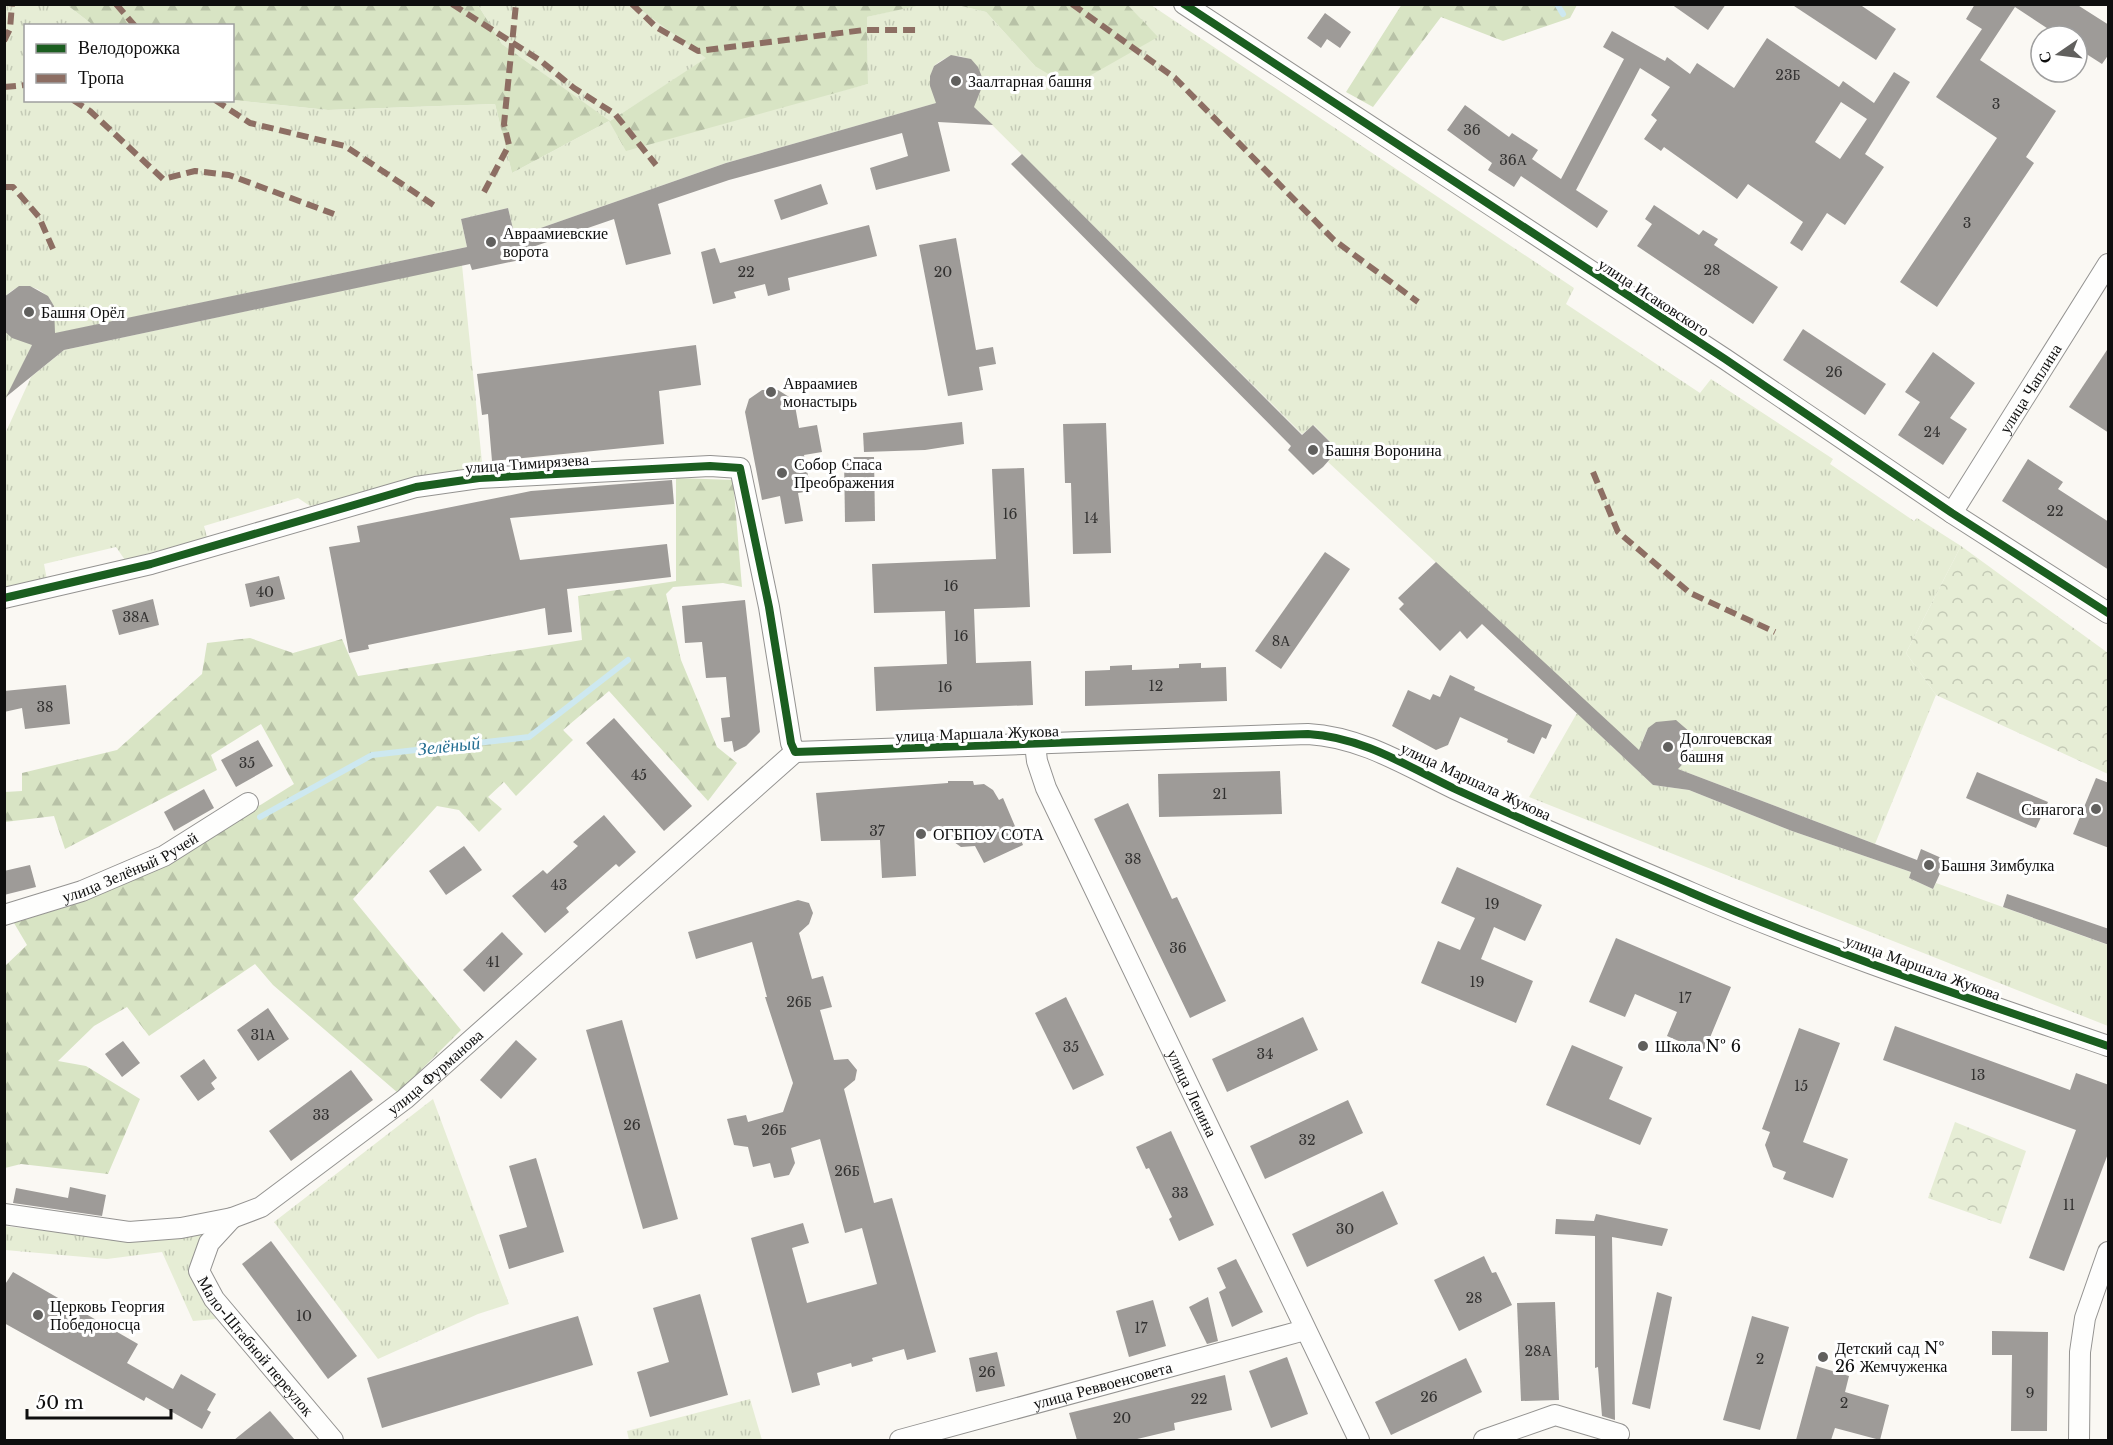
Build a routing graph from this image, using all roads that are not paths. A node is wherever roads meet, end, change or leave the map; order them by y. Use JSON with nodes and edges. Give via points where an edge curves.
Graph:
{"nodes":[{"id":1,"x":1184,"y":4,"type":"edge"},
{"id":2,"x":2109,"y":264,"type":"edge"},
{"id":3,"x":1952,"y":513,"type":"junction"},
{"id":4,"x":4,"y":598,"type":"edge"},
{"id":5,"x":2109,"y":613,"type":"edge"},
{"id":6,"x":1035,"y":744,"type":"junction"},
{"id":7,"x":795,"y":752,"type":"junction"},
{"id":8,"x":248,"y":803,"type":"dead end"},
{"id":9,"x":4,"y":915,"type":"edge"},
{"id":10,"x":2109,"y":1046,"type":"edge"},
{"id":11,"x":4,"y":1214,"type":"edge"},
{"id":12,"x":232,"y":1218,"type":"junction"},
{"id":13,"x":2109,"y":1252,"type":"edge"},
{"id":14,"x":1305,"y":1330,"type":"junction"},
{"id":15,"x":1619,"y":1434,"type":"dead end"},
{"id":16,"x":333,"y":1440,"type":"edge"},
{"id":17,"x":900,"y":1440,"type":"edge"},
{"id":18,"x":1359,"y":1440,"type":"edge"},
{"id":19,"x":1484,"y":1440,"type":"edge"},
{"id":20,"x":2079,"y":1440,"type":"edge"}],
"edges":[{"from":1,"to":3,"type":"street","name":"улица Исаковского"},
{"from":2,"to":3,"type":"street","name":"улица Чаплина"},
{"from":3,"to":5,"type":"street","name":"улица Исаковского"},
{"from":4,"to":7,"type":"street","name":"улица Тимирязева","via":[[151,564],[416,487],[479,478],[710,466],[741,468]]},
{"from":6,"to":7,"type":"street","name":"улица Маршала Жукова"},
{"from":6,"to":10,"type":"street","name":"улица Маршала Жукова","via":[[1308,734],[1349,740],[1694,894],[1892,972]]},
{"from":6,"to":14,"type":"street","name":"улица Ленина","via":[[1046,788]]},
{"from":7,"to":12,"type":"street","name":"улица Фурманова","via":[[405,1099],[261,1207]]},
{"from":8,"to":9,"type":"street","name":"улица Зелёный Ручей","via":[[164,856],[82,891]]},
{"from":11,"to":12,"type":"street","name":"улица Фурманова","via":[[129,1232],[181,1228]]},
{"from":12,"to":16,"type":"street","name":"Мало-Штабной переулок","via":[[209,1243],[199,1271],[214,1299]]},
{"from":13,"to":20,"type":"street","via":[[2085,1318],[2080,1352]]},
{"from":14,"to":17,"type":"street","name":"улица Реввоенсовета"},
{"from":14,"to":18,"type":"street","name":"улица Ленина"},
{"from":15,"to":19,"type":"street","via":[[1555,1415]]}]}
